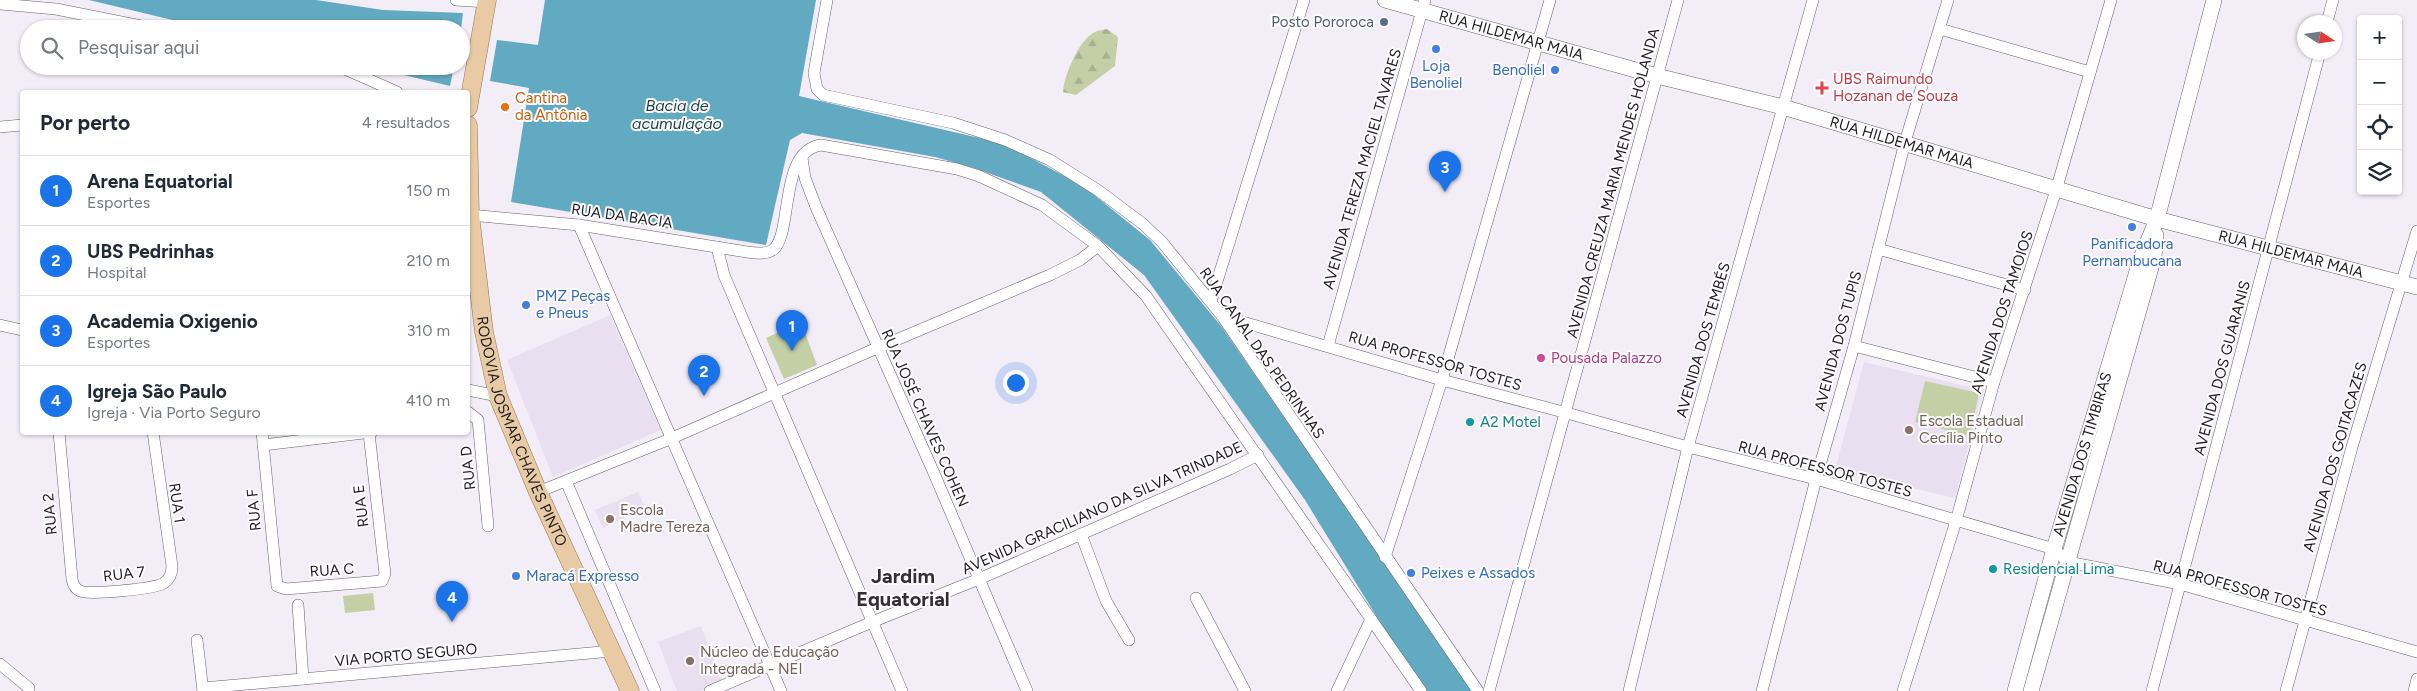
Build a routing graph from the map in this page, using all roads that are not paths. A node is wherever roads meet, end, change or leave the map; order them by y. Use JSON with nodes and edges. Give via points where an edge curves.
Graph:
{"nodes":[{"id":1,"x":456,"y":0,"type":"edge"},
{"id":2,"x":827,"y":0,"type":"edge"},
{"id":3,"x":1304,"y":0,"type":"edge"},
{"id":4,"x":1385,"y":0,"type":"edge"},
{"id":5,"x":1550,"y":0,"type":"edge"},
{"id":6,"x":1678,"y":0,"type":"edge"},
{"id":7,"x":1813,"y":0,"type":"edge"},
{"id":8,"x":1948,"y":0,"type":"edge"},
{"id":9,"x":2111,"y":0,"type":"edge"},
{"id":10,"x":2214,"y":0,"type":"edge"},
{"id":11,"x":2333,"y":0,"type":"edge"},
{"id":12,"x":487,"y":1,"type":"edge"},
{"id":13,"x":0,"y":4,"type":"edge"},
{"id":14,"x":1423,"y":5,"type":"edge"},
{"id":15,"x":2330,"y":15,"type":"edge"},
{"id":16,"x":111,"y":20,"type":"edge"},
{"id":17,"x":1940,"y":30,"type":"junction"},
{"id":18,"x":1538,"y":41,"type":"junction"},
{"id":19,"x":2318,"y":60,"type":"edge"},
{"id":20,"x":2090,"y":72,"type":"junction"},
{"id":21,"x":358,"y":75,"type":"edge"},
{"id":22,"x":1658,"y":76,"type":"junction"},
{"id":23,"x":392,"y":90,"type":"edge"},
{"id":24,"x":470,"y":97,"type":"edge"},
{"id":25,"x":1783,"y":107,"type":"junction"},
{"id":26,"x":20,"y":125,"type":"edge"},
{"id":27,"x":0,"y":127,"type":"edge"},
{"id":28,"x":1904,"y":142,"type":"junction"},
{"id":29,"x":802,"y":156,"type":"junction"},
{"id":30,"x":2057,"y":187,"type":"junction"},
{"id":31,"x":470,"y":216,"type":"joint"},
{"id":32,"x":2157,"y":219,"type":"junction"},
{"id":33,"x":580,"y":225,"type":"junction"},
{"id":34,"x":2417,"y":232,"type":"edge"},
{"id":35,"x":1098,"y":246,"type":"junction"},
{"id":36,"x":717,"y":247,"type":"junction"},
{"id":37,"x":2269,"y":248,"type":"junction"},
{"id":38,"x":1878,"y":249,"type":"junction"},
{"id":39,"x":2402,"y":282,"type":"junction"},
{"id":40,"x":2417,"y":287,"type":"edge"},
{"id":41,"x":2025,"y":290,"type":"junction"},
{"id":42,"x":1211,"y":301,"type":"junction"},
{"id":43,"x":1222,"y":316,"type":"junction"},
{"id":44,"x":0,"y":325,"type":"edge"},
{"id":45,"x":20,"y":330,"type":"edge"},
{"id":46,"x":1328,"y":346,"type":"junction"},
{"id":47,"x":1854,"y":346,"type":"junction"},
{"id":48,"x":877,"y":348,"type":"junction"},
{"id":49,"x":1442,"y":380,"type":"junction"},
{"id":50,"x":1994,"y":382,"type":"junction"},
{"id":51,"x":470,"y":390,"type":"edge"},
{"id":52,"x":774,"y":394,"type":"junction"},
{"id":53,"x":498,"y":396,"type":"junction"},
{"id":54,"x":1566,"y":413,"type":"junction"},
{"id":55,"x":470,"y":414,"type":"edge"},
{"id":56,"x":58,"y":435,"type":"edge"},
{"id":57,"x":153,"y":435,"type":"edge"},
{"id":58,"x":262,"y":435,"type":"edge"},
{"id":59,"x":352,"y":435,"type":"edge"},
{"id":60,"x":370,"y":435,"type":"edge"},
{"id":61,"x":670,"y":439,"type":"junction"},
{"id":62,"x":263,"y":445,"type":"junction"},
{"id":63,"x":1688,"y":447,"type":"junction"},
{"id":64,"x":1258,"y":455,"type":"junction"},
{"id":65,"x":1816,"y":479,"type":"junction"},
{"id":66,"x":566,"y":481,"type":"junction"},
{"id":67,"x":538,"y":492,"type":"junction"},
{"id":68,"x":1956,"y":521,"type":"junction"},
{"id":69,"x":488,"y":526,"type":"dead end"},
{"id":70,"x":1081,"y":534,"type":"junction"},
{"id":71,"x":2054,"y":549,"type":"junction"},
{"id":72,"x":1385,"y":557,"type":"junction"},
{"id":73,"x":2068,"y":562,"type":"junction"},
{"id":74,"x":385,"y":574,"type":"joint"},
{"id":75,"x":169,"y":578,"type":"joint"},
{"id":76,"x":979,"y":579,"type":"junction"},
{"id":77,"x":2180,"y":584,"type":"junction"},
{"id":78,"x":277,"y":586,"type":"joint"},
{"id":79,"x":79,"y":591,"type":"joint"},
{"id":80,"x":1196,"y":598,"type":"dead end"},
{"id":81,"x":298,"y":605,"type":"dead end"},
{"id":82,"x":1371,"y":619,"type":"junction"},
{"id":83,"x":2304,"y":621,"type":"junction"},
{"id":84,"x":872,"y":622,"type":"junction"},
{"id":85,"x":197,"y":640,"type":"dead end"},
{"id":86,"x":1129,"y":640,"type":"dead end"},
{"id":87,"x":612,"y":651,"type":"junction"},
{"id":88,"x":2417,"y":652,"type":"edge"},
{"id":89,"x":0,"y":664,"type":"edge"},
{"id":90,"x":769,"y":666,"type":"junction"},
{"id":91,"x":303,"y":679,"type":"junction"},
{"id":92,"x":2417,"y":679,"type":"edge"},
{"id":93,"x":30,"y":688,"type":"dead end"},
{"id":94,"x":203,"y":689,"type":"edge"},
{"id":95,"x":1335,"y":690,"type":"edge"},
{"id":96,"x":630,"y":691,"type":"edge"},
{"id":97,"x":655,"y":691,"type":"edge"},
{"id":98,"x":710,"y":691,"type":"edge"},
{"id":99,"x":781,"y":691,"type":"edge"},
{"id":100,"x":902,"y":691,"type":"edge"},
{"id":101,"x":1027,"y":691,"type":"edge"},
{"id":102,"x":1245,"y":691,"type":"edge"},
{"id":103,"x":1421,"y":691,"type":"edge"},
{"id":104,"x":1478,"y":691,"type":"edge"},
{"id":105,"x":1488,"y":691,"type":"edge"},
{"id":106,"x":1629,"y":691,"type":"edge"},
{"id":107,"x":1762,"y":691,"type":"edge"},
{"id":108,"x":1903,"y":691,"type":"edge"},
{"id":109,"x":2015,"y":691,"type":"edge"},
{"id":110,"x":2031,"y":691,"type":"edge"},
{"id":111,"x":2152,"y":691,"type":"edge"},
{"id":112,"x":2286,"y":691,"type":"edge"},
{"id":113,"x":2414,"y":691,"type":"edge"}],
"edges":[{"from":1,"to":12,"type":"street"},
{"from":2,"to":42,"type":"street","name":"RUA CANAL DAS PEDRINHAS","via":[[814,82],[816,89],[827,97],[975,129],[1050,160],[1143,224]]},
{"from":3,"to":42,"type":"street"},
{"from":4,"to":14,"type":"street","name":"RUA HILDEMAR MAIA"},
{"from":5,"to":18,"type":"street"},
{"from":6,"to":22,"type":"street","name":"AVENIDA CREUZA MARIA MENDES HOLANDA"},
{"from":7,"to":25,"type":"street","name":"AVENIDA DOS TEMBÉS"},
{"from":8,"to":17,"type":"street","name":"AVENIDA DOS TUPIS"},
{"from":9,"to":20,"type":"street","name":"AVENIDA DOS TAMOIOS"},
{"from":10,"to":32,"type":"street","name":"AVENIDA DOS TIMBIRAS"},
{"from":11,"to":15,"type":"street"},
{"from":12,"to":24,"type":"main road"},
{"from":13,"to":16,"type":"street","via":[[56,9]]},
{"from":14,"to":18,"type":"street","name":"RUA HILDEMAR MAIA"},
{"from":14,"to":46,"type":"street","name":"AVENIDA TEREZA MACIEL TAVARES"},
{"from":17,"to":20,"type":"street"},
{"from":17,"to":28,"type":"street","name":"AVENIDA DOS TUPIS"},
{"from":18,"to":22,"type":"street","name":"RUA HILDEMAR MAIA"},
{"from":18,"to":49,"type":"street"},
{"from":19,"to":37,"type":"street","name":"AVENIDA DOS GUARANIS"},
{"from":20,"to":30,"type":"street","name":"AVENIDA DOS TAMOIOS"},
{"from":21,"to":23,"type":"street"},
{"from":22,"to":25,"type":"street","name":"RUA HILDEMAR MAIA"},
{"from":22,"to":54,"type":"street","name":"AVENIDA CREUZA MARIA MENDES HOLANDA"},
{"from":25,"to":28,"type":"street","name":"RUA HILDEMAR MAIA"},
{"from":25,"to":63,"type":"street","name":"AVENIDA DOS TEMBÉS"},
{"from":26,"to":27,"type":"street"},
{"from":28,"to":30,"type":"street","name":"RUA HILDEMAR MAIA"},
{"from":28,"to":38,"type":"street","name":"AVENIDA DOS TUPIS"},
{"from":29,"to":35,"type":"street","via":[[814,146],[829,145],[957,169],[1042,205]]},
{"from":29,"to":36,"type":"street","name":"RUA DA BACIA","via":[[773,249],[769,252],[747,252]]},
{"from":29,"to":48,"type":"street","name":"RUA JOSÉ CHAVES COHEN","via":[[805,178],[813,199]]},
{"from":30,"to":32,"type":"street","name":"RUA HILDEMAR MAIA"},
{"from":30,"to":41,"type":"street","name":"AVENIDA DOS TAMOIOS"},
{"from":31,"to":33,"type":"street","name":"RUA DA BACIA"},
{"from":31,"to":53,"type":"main road","name":"RODOVIA JOSMAR CHAVES PINTO","via":[[484,332]]},
{"from":32,"to":37,"type":"street","name":"RUA HILDEMAR MAIA"},
{"from":32,"to":71,"type":"street","name":"AVENIDA DOS TIMBIRAS","via":[[2141,258]]},
{"from":32,"to":73,"type":"street","name":"AVENIDA DOS TIMBIRAS","via":[[2154,258]]},
{"from":33,"to":36,"type":"street","name":"RUA DA BACIA"},
{"from":33,"to":61,"type":"street"},
{"from":34,"to":39,"type":"street","name":"AVENIDA DOS GOITACAZES"},
{"from":35,"to":48,"type":"street","via":[[1070,266]]},
{"from":35,"to":64,"type":"street","via":[[1155,307]]},
{"from":36,"to":52,"type":"street","via":[[724,276]]},
{"from":37,"to":39,"type":"street","name":"RUA HILDEMAR MAIA"},
{"from":37,"to":77,"type":"street","name":"AVENIDA DOS GUARANIS"},
{"from":38,"to":41,"type":"street"},
{"from":38,"to":47,"type":"street","name":"AVENIDA DOS TUPIS"},
{"from":39,"to":40,"type":"street","name":"RUA HILDEMAR MAIA"},
{"from":39,"to":83,"type":"street","name":"AVENIDA DOS GOITACAZES"},
{"from":41,"to":50,"type":"street","name":"AVENIDA DOS TAMOIOS"},
{"from":42,"to":43,"type":"street","name":"RUA CANAL DAS PEDRINHAS"},
{"from":43,"to":46,"type":"street","name":"RUA PROFESSOR TOSTES"},
{"from":43,"to":72,"type":"street","name":"RUA CANAL DAS PEDRINHAS"},
{"from":44,"to":45,"type":"street"},
{"from":46,"to":49,"type":"street","name":"RUA PROFESSOR TOSTES"},
{"from":47,"to":50,"type":"street"},
{"from":47,"to":65,"type":"street","name":"AVENIDA DOS TUPIS"},
{"from":48,"to":52,"type":"street"},
{"from":48,"to":76,"type":"street","name":"RUA JOSÉ CHAVES COHEN"},
{"from":49,"to":54,"type":"street","name":"RUA PROFESSOR TOSTES"},
{"from":49,"to":72,"type":"street"},
{"from":50,"to":68,"type":"street","name":"AVENIDA DOS TAMOIOS"},
{"from":51,"to":53,"type":"street"},
{"from":52,"to":61,"type":"street"},
{"from":52,"to":84,"type":"street"},
{"from":53,"to":67,"type":"main road","name":"RODOVIA JOSMAR CHAVES PINTO"},
{"from":54,"to":63,"type":"street","name":"RUA PROFESSOR TOSTES"},
{"from":54,"to":105,"type":"street","name":"AVENIDA CREUZA MARIA MENDES HOLANDA"},
{"from":55,"to":69,"type":"street","name":"RUA D","via":[[478,420]]},
{"from":56,"to":79,"type":"street","name":"RUA 2","via":[[70,569],[73,583]]},
{"from":57,"to":75,"type":"street","name":"RUA 1","via":[[172,566]]},
{"from":58,"to":62,"type":"street","name":"RUA F"},
{"from":59,"to":62,"type":"street"},
{"from":60,"to":74,"type":"street","name":"RUA E"},
{"from":61,"to":66,"type":"street"},
{"from":61,"to":90,"type":"street"},
{"from":62,"to":78,"type":"street","name":"RUA F"},
{"from":63,"to":65,"type":"street","name":"RUA PROFESSOR TOSTES"},
{"from":63,"to":106,"type":"street","name":"AVENIDA DOS TEMBÉS"},
{"from":64,"to":70,"type":"street","name":"AVENIDA GRACILIANO DA SILVA TRINDADE"},
{"from":64,"to":82,"type":"street"},
{"from":65,"to":68,"type":"street","name":"RUA PROFESSOR TOSTES"},
{"from":65,"to":107,"type":"street","name":"AVENIDA DOS TUPIS"},
{"from":66,"to":67,"type":"street"},
{"from":66,"to":97,"type":"street"},
{"from":67,"to":87,"type":"main road","name":"RODOVIA JOSMAR CHAVES PINTO"},
{"from":68,"to":71,"type":"street","name":"RUA PROFESSOR TOSTES"},
{"from":68,"to":108,"type":"street","name":"AVENIDA DOS TAMOIOS"},
{"from":70,"to":76,"type":"street","name":"AVENIDA GRACILIANO DA SILVA TRINDADE"},
{"from":70,"to":86,"type":"street","via":[[1106,601]]},
{"from":71,"to":73,"type":"street","name":"RUA PROFESSOR TOSTES"},
{"from":71,"to":109,"type":"street","name":"AVENIDA DOS TIMBIRAS"},
{"from":72,"to":104,"type":"street","name":"RUA CANAL DAS PEDRINHAS"},
{"from":73,"to":77,"type":"street","name":"RUA PROFESSOR TOSTES"},
{"from":73,"to":110,"type":"street","name":"AVENIDA DOS TIMBIRAS"},
{"from":74,"to":78,"type":"street","name":"RUA C","via":[[382,581],[286,589]]},
{"from":75,"to":79,"type":"street","name":"RUA 7","via":[[162,584],[136,589],[94,593]]},
{"from":76,"to":84,"type":"street","name":"AVENIDA GRACILIANO DA SILVA TRINDADE"},
{"from":76,"to":101,"type":"street","name":"RUA JOSÉ CHAVES COHEN"},
{"from":77,"to":83,"type":"street","name":"RUA PROFESSOR TOSTES"},
{"from":77,"to":111,"type":"street","name":"AVENIDA DOS GUARANIS"},
{"from":80,"to":102,"type":"street"},
{"from":81,"to":91,"type":"street"},
{"from":82,"to":95,"type":"street"},
{"from":82,"to":103,"type":"street"},
{"from":83,"to":88,"type":"street","name":"RUA PROFESSOR TOSTES"},
{"from":83,"to":112,"type":"street","name":"AVENIDA DOS GOITACAZES"},
{"from":84,"to":90,"type":"street","name":"AVENIDA GRACILIANO DA SILVA TRINDADE"},
{"from":84,"to":100,"type":"street"},
{"from":85,"to":94,"type":"street"},
{"from":87,"to":91,"type":"street","name":"VIA PORTO SEGURO"},
{"from":87,"to":96,"type":"main road","name":"RODOVIA JOSMAR CHAVES PINTO"},
{"from":89,"to":93,"type":"street"},
{"from":90,"to":98,"type":"street","name":"AVENIDA GRACILIANO DA SILVA TRINDADE"},
{"from":90,"to":99,"type":"street"},
{"from":91,"to":94,"type":"street","name":"VIA PORTO SEGURO"},
{"from":92,"to":113,"type":"street"}]}
